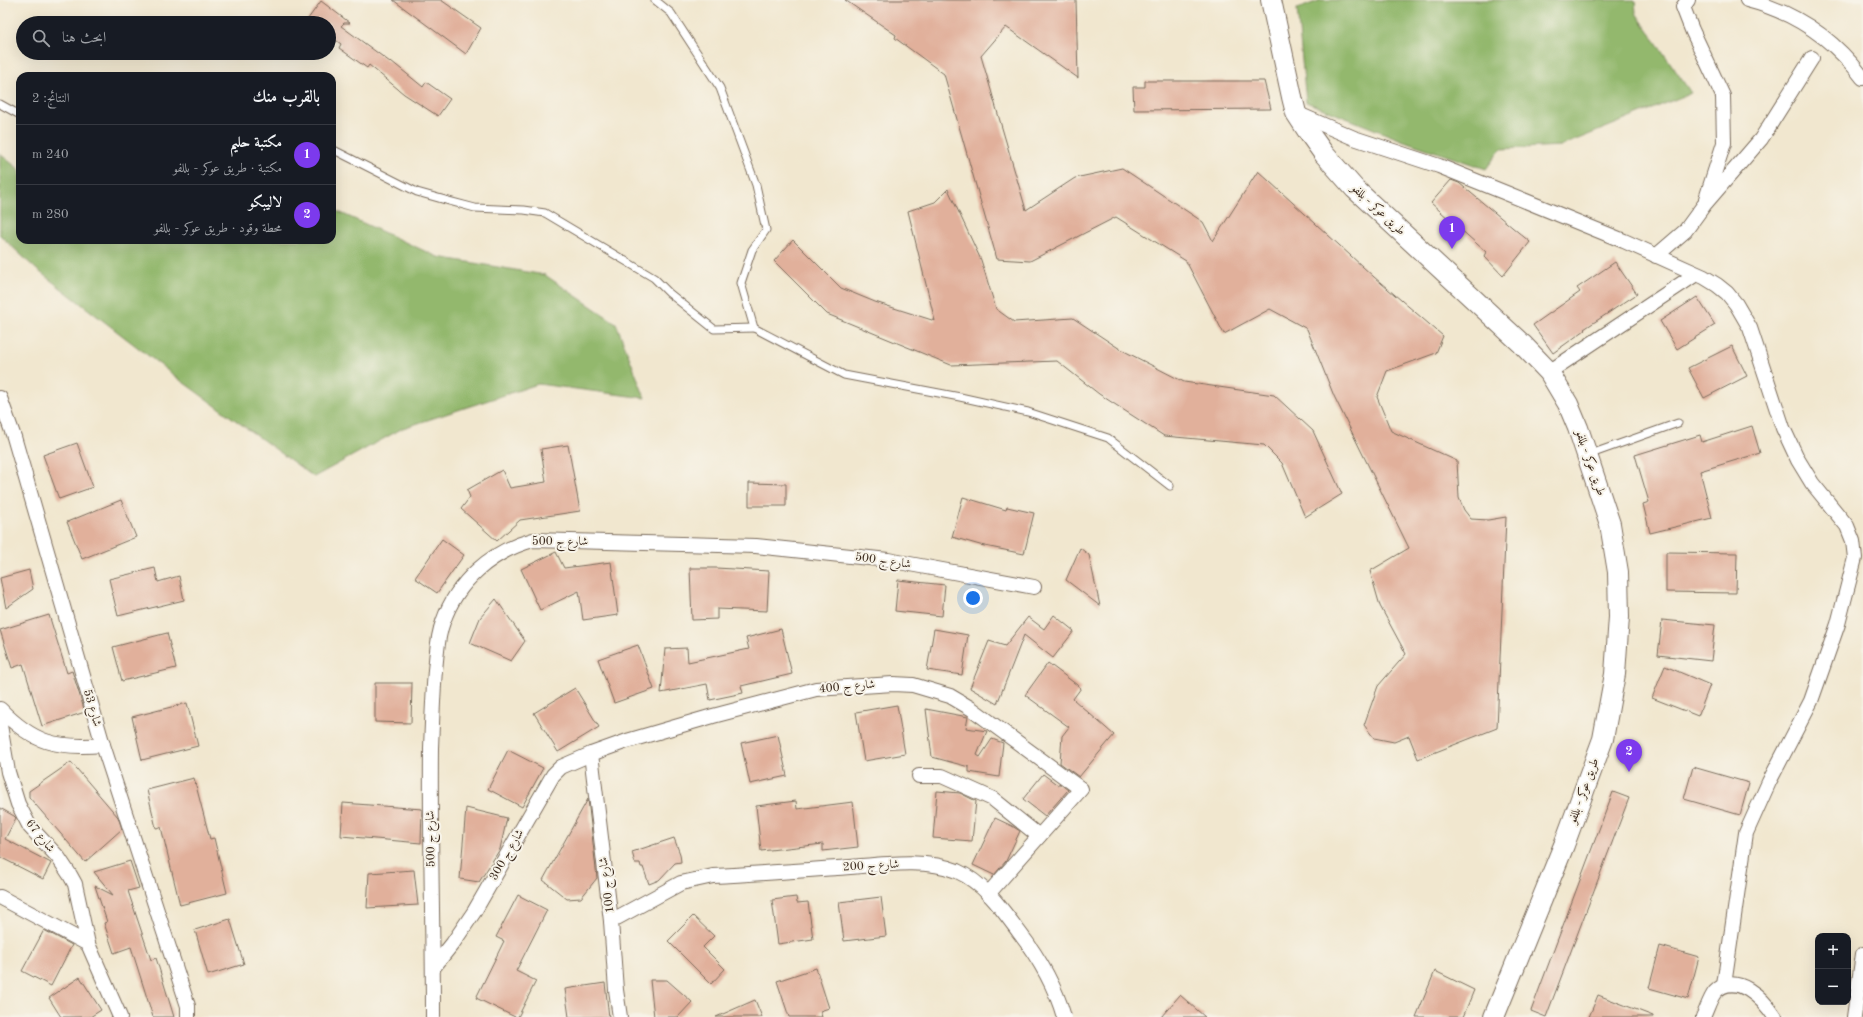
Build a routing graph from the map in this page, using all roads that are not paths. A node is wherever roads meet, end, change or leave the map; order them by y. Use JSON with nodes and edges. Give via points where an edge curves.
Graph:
{"nodes":[{"id":1,"x":655,"y":0,"type":"edge"},
{"id":2,"x":1271,"y":0,"type":"edge"},
{"id":3,"x":1688,"y":0,"type":"edge"},
{"id":4,"x":1747,"y":0,"type":"edge"},
{"id":5,"x":1812,"y":58,"type":"dead end"},
{"id":6,"x":1863,"y":78,"type":"edge"},
{"id":7,"x":0,"y":104,"type":"edge"},
{"id":8,"x":16,"y":113,"type":"edge"},
{"id":9,"x":1296,"y":113,"type":"junction"},
{"id":10,"x":336,"y":151,"type":"edge"},
{"id":11,"x":1704,"y":205,"type":"junction"},
{"id":12,"x":1656,"y":256,"type":"junction"},
{"id":13,"x":1696,"y":274,"type":"junction"},
{"id":14,"x":754,"y":328,"type":"junction"},
{"id":15,"x":1548,"y":372,"type":"junction"},
{"id":16,"x":0,"y":398,"type":"edge"},
{"id":17,"x":1678,"y":424,"type":"dead end"},
{"id":18,"x":1588,"y":455,"type":"junction"},
{"id":19,"x":1170,"y":486,"type":"dead end"},
{"id":20,"x":1034,"y":588,"type":"dead end"},
{"id":21,"x":0,"y":709,"type":"edge"},
{"id":22,"x":0,"y":725,"type":"edge"},
{"id":23,"x":103,"y":744,"type":"junction"},
{"id":24,"x":591,"y":754,"type":"junction"},
{"id":25,"x":919,"y":776,"type":"dead end"},
{"id":26,"x":1039,"y":836,"type":"junction"},
{"id":27,"x":988,"y":894,"type":"junction"},
{"id":28,"x":0,"y":897,"type":"edge"},
{"id":29,"x":611,"y":921,"type":"junction"},
{"id":30,"x":88,"y":944,"type":"junction"},
{"id":31,"x":1863,"y":954,"type":"edge"},
{"id":32,"x":433,"y":968,"type":"junction"},
{"id":33,"x":1724,"y":985,"type":"junction"},
{"id":34,"x":120,"y":1017,"type":"edge"},
{"id":35,"x":188,"y":1017,"type":"edge"},
{"id":36,"x":432,"y":1017,"type":"edge"},
{"id":37,"x":620,"y":1017,"type":"edge"},
{"id":38,"x":1064,"y":1017,"type":"edge"},
{"id":39,"x":1494,"y":1017,"type":"edge"},
{"id":40,"x":1703,"y":1017,"type":"edge"},
{"id":41,"x":1775,"y":1017,"type":"edge"},
{"id":42,"x":1854,"y":1017,"type":"edge"}],
"edges":[{"from":1,"to":14,"type":"lane","via":[[671,13],[720,88],[756,185],[766,230],[752,250],[741,283]]},
{"from":2,"to":9,"type":"street","name":"طريق عوكر - بللفو"},
{"from":3,"to":11,"type":"street","via":[[1683,7],[1723,96],[1724,143]]},
{"from":4,"to":6,"type":"street","via":[[1795,18],[1825,37]]},
{"from":5,"to":11,"type":"street","via":[[1761,139]]},
{"from":7,"to":8,"type":"lane"},
{"from":9,"to":12,"type":"street","via":[[1354,138],[1439,166]]},
{"from":9,"to":15,"type":"street","name":"طريق عوكر - بللفو","via":[[1324,154],[1355,189],[1522,344]]},
{"from":10,"to":14,"type":"lane","via":[[417,192],[475,208],[545,213],[654,278],[714,329]]},
{"from":11,"to":12,"type":"street","via":[[1685,231]]},
{"from":12,"to":13,"type":"street"},
{"from":13,"to":15,"type":"street"},
{"from":13,"to":33,"type":"street","via":[[1717,285],[1727,294],[1750,328],[1783,428],[1812,483],[1847,526],[1853,541],[1855,558],[1838,624],[1811,701],[1768,782],[1746,833]]},
{"from":14,"to":19,"type":"lane","via":[[844,375],[1028,412],[1108,438]]},
{"from":15,"to":18,"type":"street","name":"طريق عوكر - بللفو","via":[[1568,404]]},
{"from":16,"to":23,"type":"street","name":"شارع 53","via":[[14,437]]},
{"from":17,"to":18,"type":"lane"},
{"from":18,"to":39,"type":"street","name":"طريق عوكر - بللفو","via":[[1610,524],[1618,572],[1618,643],[1612,698],[1603,739],[1589,779]]},
{"from":20,"to":32,"type":"street","name":"شارع ج 500","via":[[888,560],[756,546],[533,540],[518,544],[493,557],[473,574],[453,600],[443,622],[437,650],[432,711],[430,805]]},
{"from":21,"to":23,"type":"street","via":[[27,733],[42,741],[81,746]]},
{"from":22,"to":30,"type":"street","name":"شارع 67","via":[[8,772],[18,804],[30,827],[58,857],[75,884]]},
{"from":23,"to":35,"type":"street","name":"شارع 53","via":[[188,1006]]},
{"from":24,"to":26,"type":"street","name":"شارع ج 400","via":[[634,739],[816,689],[872,684],[913,685],[950,696],[972,709],[1081,789]]},
{"from":24,"to":29,"type":"street","name":"شارع ج 100"},
{"from":24,"to":32,"type":"street","name":"شارع ج 300","via":[[561,767],[553,776],[474,912]]},
{"from":25,"to":26,"type":"street","via":[[942,776],[993,799]]},
{"from":26,"to":27,"type":"street"},
{"from":27,"to":29,"type":"street","name":"شارع ج 200","via":[[966,876],[948,868],[932,865],[881,865],[713,876],[681,883]]},
{"from":27,"to":38,"type":"street","name":"شارع ج 200","via":[[1014,924],[1039,961],[1054,987]]},
{"from":28,"to":30,"type":"street"},
{"from":29,"to":37,"type":"street","name":"شارع ج 100"},
{"from":30,"to":34,"type":"street"},
{"from":31,"to":42,"type":"street"},
{"from":32,"to":36,"type":"street","name":"شارع ج 500"},
{"from":33,"to":40,"type":"street","via":[[1715,992]]},
{"from":33,"to":41,"type":"street","via":[[1739,986],[1752,991],[1764,1001]]}]}
